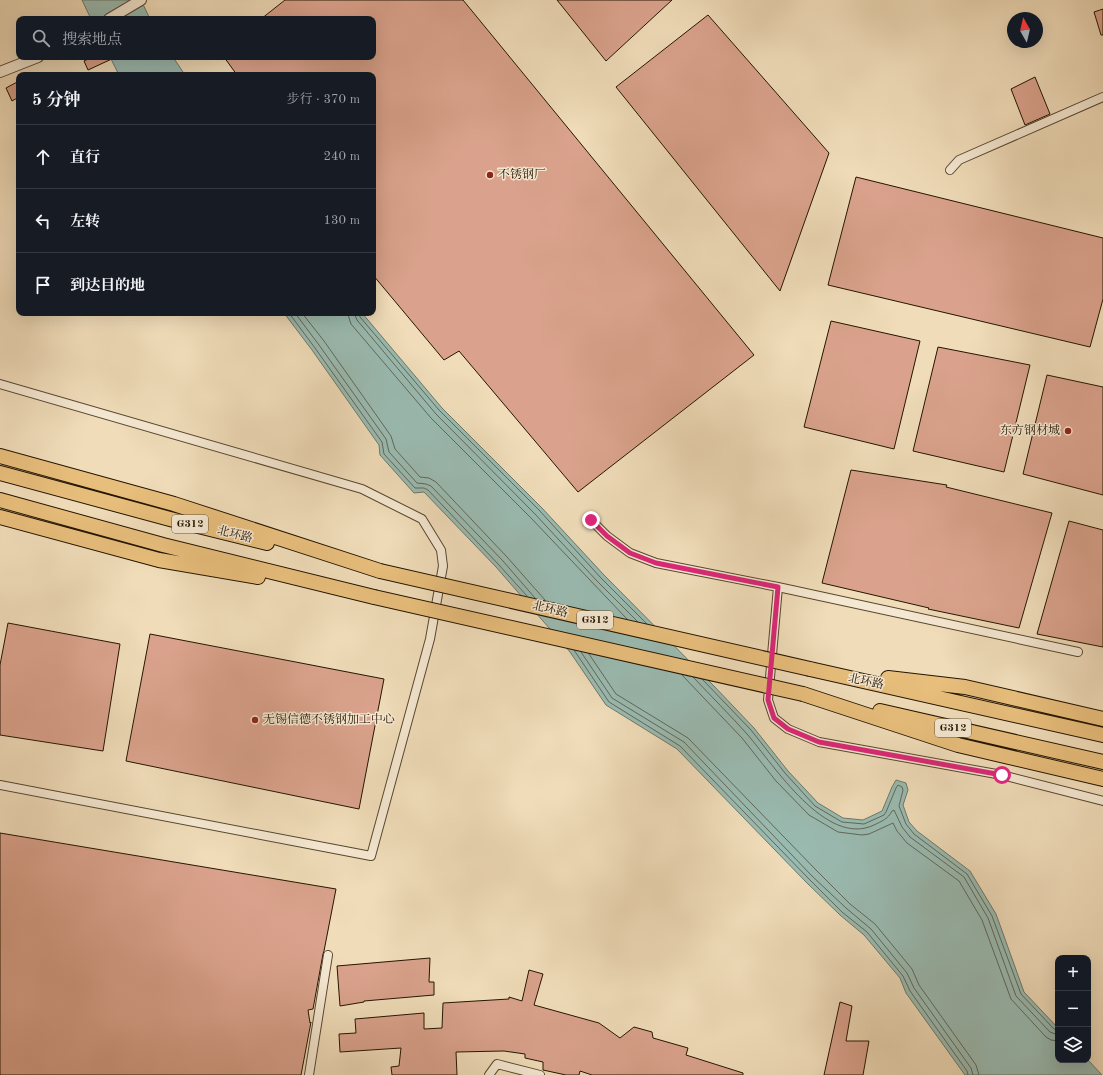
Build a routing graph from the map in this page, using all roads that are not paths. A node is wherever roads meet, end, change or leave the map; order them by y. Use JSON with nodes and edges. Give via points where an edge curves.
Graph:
{"nodes":[{"id":1,"x":141,"y":0,"type":"edge"},
{"id":2,"x":114,"y":16,"type":"edge"},
{"id":3,"x":30,"y":60,"type":"edge"},
{"id":4,"x":0,"y":72,"type":"edge"},
{"id":5,"x":1103,"y":97,"type":"edge"},
{"id":6,"x":950,"y":170,"type":"dead end"},
{"id":7,"x":0,"y":384,"type":"edge"},
{"id":8,"x":0,"y":456,"type":"edge"},
{"id":9,"x":0,"y":473,"type":"edge"},
{"id":10,"x":0,"y":500,"type":"edge"},
{"id":11,"x":0,"y":517,"type":"edge"},
{"id":12,"x":591,"y":520,"type":"dead end"},
{"id":13,"x":380,"y":571,"type":"junction"},
{"id":14,"x":778,"y":587,"type":"junction"},
{"id":15,"x":374,"y":597,"type":"junction"},
{"id":16,"x":1078,"y":652,"type":"dead end"},
{"id":17,"x":810,"y":669,"type":"junction"},
{"id":18,"x":803,"y":694,"type":"junction"},
{"id":19,"x":1103,"y":719,"type":"edge"},
{"id":20,"x":1103,"y":735,"type":"edge"},
{"id":21,"x":1103,"y":762,"type":"edge"},
{"id":22,"x":1103,"y":779,"type":"edge"},
{"id":23,"x":0,"y":784,"type":"edge"},
{"id":24,"x":1103,"y":801,"type":"edge"},
{"id":25,"x":328,"y":955,"type":"dead end"},
{"id":26,"x":309,"y":1075,"type":"edge"},
{"id":27,"x":489,"y":1075,"type":"edge"},
{"id":28,"x":540,"y":1075,"type":"edge"}],
"edges":[{"from":1,"to":2,"type":"street"},
{"from":3,"to":4,"type":"street"},
{"from":5,"to":6,"type":"street","via":[[959,160]]},
{"from":7,"to":23,"type":"street","via":[[362,489],[422,519],[441,550],[443,566],[430,639],[372,856]]},
{"from":8,"to":13,"type":"highway","via":[[174,504]]},
{"from":9,"to":13,"type":"highway","name":"北环路","number":"G312","via":[[170,519]]},
{"from":10,"to":15,"type":"highway","number":"G312","via":[[163,545]]},
{"from":11,"to":15,"type":"highway","via":[[159,560]]},
{"from":12,"to":14,"type":"street","via":[[630,553],[656,563]]},
{"from":13,"to":17,"type":"highway","name":"北环路","number":"G312","bridge":true},
{"from":14,"to":16,"type":"street"},
{"from":14,"to":24,"type":"street","via":[[768,700],[774,718],[788,729],[819,742],[1002,775]]},
{"from":15,"to":18,"type":"highway","number":"G312","bridge":true},
{"from":17,"to":19,"type":"highway","via":[[965,687]]},
{"from":17,"to":20,"type":"highway","name":"北环路","number":"G312"},
{"from":18,"to":21,"type":"highway","number":"G312"},
{"from":18,"to":22,"type":"highway","via":[[958,745]]},
{"from":25,"to":26,"type":"street"},
{"from":27,"to":28,"type":"street","via":[[497,1064]]}]}
